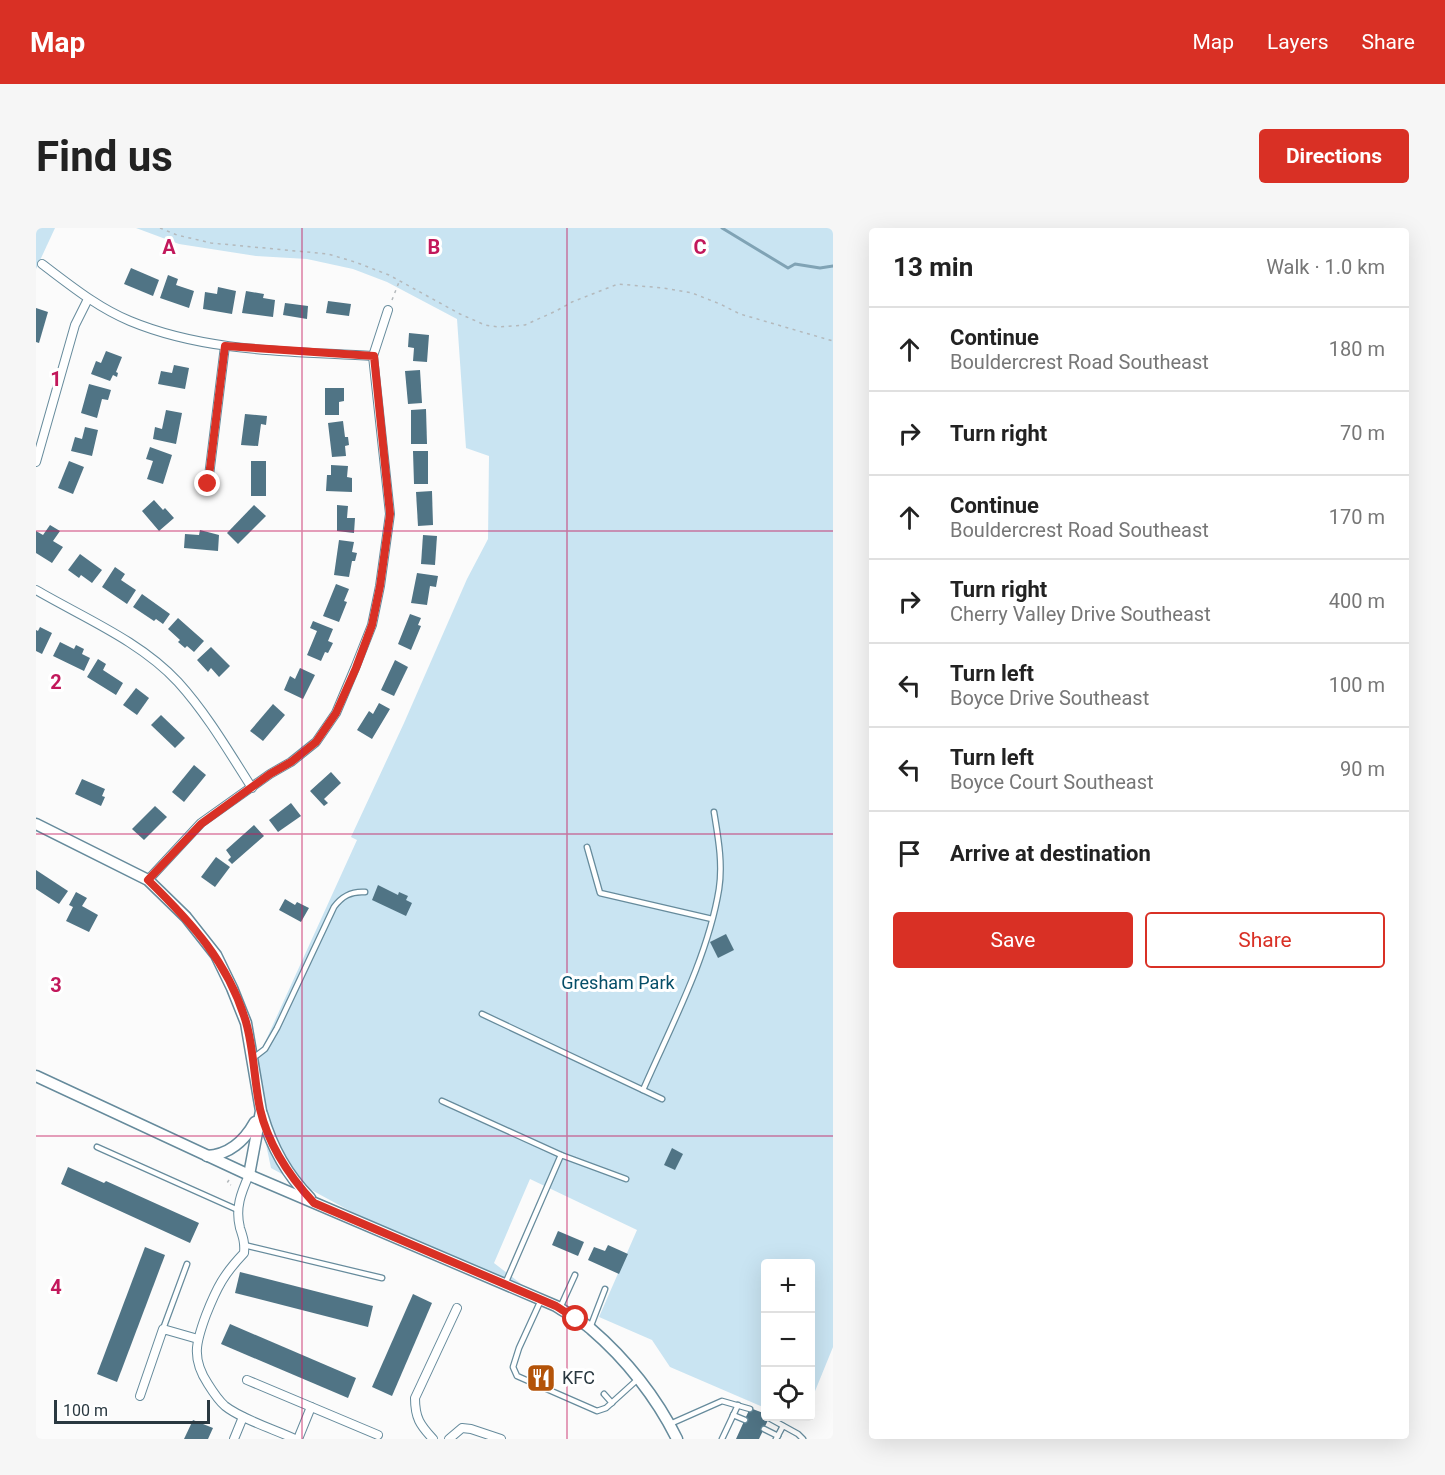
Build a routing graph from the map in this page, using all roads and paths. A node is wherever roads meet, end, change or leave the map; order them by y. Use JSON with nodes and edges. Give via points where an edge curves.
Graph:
{"nodes":[{"id":1,"x":160,"y":228,"type":"edge"},
{"id":2,"x":42,"y":264,"type":"dead end"},
{"id":3,"x":399,"y":281,"type":"junction"},
{"id":4,"x":88,"y":298,"type":"junction"},
{"id":5,"x":388,"y":310,"type":"joint"},
{"id":6,"x":833,"y":341,"type":"edge"},
{"id":7,"x":225,"y":346,"type":"junction"},
{"id":8,"x":374,"y":356,"type":"junction"},
{"id":9,"x":36,"y":462,"type":"edge"},
{"id":10,"x":208,"y":484,"type":"dead end"},
{"id":11,"x":36,"y":590,"type":"edge"},
{"id":12,"x":252,"y":788,"type":"junction"},
{"id":13,"x":714,"y":812,"type":"dead end"},
{"id":14,"x":36,"y":824,"type":"edge"},
{"id":15,"x":587,"y":847,"type":"dead end"},
{"id":16,"x":148,"y":880,"type":"junction"},
{"id":17,"x":365,"y":892,"type":"dead end"},
{"id":18,"x":712,"y":919,"type":"junction"},
{"id":19,"x":482,"y":1014,"type":"dead end"},
{"id":20,"x":252,"y":1059,"type":"junction"},
{"id":21,"x":36,"y":1076,"type":"edge"},
{"id":22,"x":643,"y":1090,"type":"junction"},
{"id":23,"x":662,"y":1099,"type":"dead end"},
{"id":24,"x":442,"y":1101,"type":"dead end"},
{"id":25,"x":261,"y":1111,"type":"junction"},
{"id":26,"x":97,"y":1148,"type":"dead end"},
{"id":27,"x":561,"y":1155,"type":"junction"},
{"id":28,"x":207,"y":1156,"type":"junction"},
{"id":29,"x":249,"y":1175,"type":"junction"},
{"id":30,"x":626,"y":1179,"type":"dead end"},
{"id":31,"x":229,"y":1180,"type":"dead end"},
{"id":32,"x":231,"y":1185,"type":"dead end"},
{"id":33,"x":314,"y":1203,"type":"junction"},
{"id":34,"x":238,"y":1206,"type":"junction"},
{"id":35,"x":244,"y":1245,"type":"junction"},
{"id":36,"x":187,"y":1264,"type":"dead end"},
{"id":37,"x":575,"y":1275,"type":"dead end"},
{"id":38,"x":382,"y":1278,"type":"dead end"},
{"id":39,"x":505,"y":1284,"type":"junction"},
{"id":40,"x":605,"y":1289,"type":"dead end"},
{"id":41,"x":541,"y":1300,"type":"junction"},
{"id":42,"x":457,"y":1308,"type":"dead end"},
{"id":43,"x":560,"y":1309,"type":"junction"},
{"id":44,"x":590,"y":1328,"type":"junction"},
{"id":45,"x":163,"y":1329,"type":"junction"},
{"id":46,"x":524,"y":1337,"type":"junction"},
{"id":47,"x":198,"y":1339,"type":"junction"},
{"id":48,"x":532,"y":1341,"type":"dead end"},
{"id":49,"x":638,"y":1379,"type":"junction"},
{"id":50,"x":247,"y":1380,"type":"dead end"},
{"id":51,"x":604,"y":1394,"type":"dead end"},
{"id":52,"x":140,"y":1396,"type":"dead end"},
{"id":53,"x":612,"y":1403,"type":"junction"},
{"id":54,"x":738,"y":1405,"type":"junction"},
{"id":55,"x":311,"y":1407,"type":"junction"},
{"id":56,"x":750,"y":1409,"type":"dead end"},
{"id":57,"x":733,"y":1415,"type":"junction"},
{"id":58,"x":243,"y":1417,"type":"junction"},
{"id":59,"x":745,"y":1420,"type":"dead end"},
{"id":60,"x":774,"y":1421,"type":"edge"},
{"id":61,"x":670,"y":1424,"type":"junction"},
{"id":62,"x":783,"y":1426,"type":"junction"},
{"id":63,"x":764,"y":1429,"type":"dead end"},
{"id":64,"x":378,"y":1435,"type":"dead end"},
{"id":65,"x":777,"y":1437,"type":"edge"},
{"id":66,"x":234,"y":1439,"type":"edge"},
{"id":67,"x":297,"y":1439,"type":"edge"},
{"id":68,"x":433,"y":1439,"type":"edge"},
{"id":69,"x":449,"y":1439,"type":"edge"},
{"id":70,"x":501,"y":1439,"type":"edge"},
{"id":71,"x":677,"y":1439,"type":"edge"},
{"id":72,"x":722,"y":1439,"type":"edge"},
{"id":73,"x":803,"y":1439,"type":"edge"}],
"edges":[{"from":1,"to":3,"type":"path","via":[[211,243],[328,254]]},
{"from":2,"to":4,"type":"street"},
{"from":3,"to":5,"type":"path"},
{"from":3,"to":6,"type":"path","via":[[460,314],[498,327],[525,325],[618,284],[692,293],[740,314]]},
{"from":4,"to":7,"type":"street","via":[[130,321],[191,341]]},
{"from":4,"to":9,"type":"street","via":[[75,326]]},
{"from":5,"to":8,"type":"street"},
{"from":7,"to":8,"type":"street"},
{"from":7,"to":10,"type":"street"},
{"from":8,"to":12,"type":"street","via":[[390,514],[372,625],[336,713],[316,742]]},
{"from":11,"to":12,"type":"street","via":[[132,645],[178,682]]},
{"from":12,"to":16,"type":"street","via":[[201,824]]},
{"from":13,"to":18,"type":"lane","via":[[720,848],[719,888]]},
{"from":14,"to":16,"type":"street"},
{"from":15,"to":18,"type":"lane","via":[[600,893]]},
{"from":16,"to":20,"type":"street","via":[[186,917],[216,955],[246,1023]]},
{"from":17,"to":20,"type":"lane","via":[[348,894],[334,907],[278,1028],[265,1049]]},
{"from":18,"to":22,"type":"lane","via":[[690,982]]},
{"from":19,"to":22,"type":"lane"},
{"from":20,"to":25,"type":"street"},
{"from":21,"to":28,"type":"street"},
{"from":22,"to":23,"type":"lane"},
{"from":24,"to":27,"type":"lane"},
{"from":25,"to":28,"type":"street","via":[[242,1141],[223,1153]]},
{"from":25,"to":29,"type":"street"},
{"from":25,"to":33,"type":"street","via":[[275,1149]]},
{"from":26,"to":34,"type":"lane"},
{"from":27,"to":30,"type":"lane"},
{"from":27,"to":39,"type":"lane"},
{"from":28,"to":29,"type":"street"},
{"from":29,"to":33,"type":"street"},
{"from":29,"to":34,"type":"street"},
{"from":31,"to":32,"type":"path"},
{"from":33,"to":39,"type":"street"},
{"from":34,"to":35,"type":"street"},
{"from":35,"to":38,"type":"lane"},
{"from":35,"to":47,"type":"street","via":[[244,1253],[225,1274],[211,1302]]},
{"from":36,"to":45,"type":"lane"},
{"from":37,"to":43,"type":"lane"},
{"from":39,"to":41,"type":"street"},
{"from":40,"to":44,"type":"lane"},
{"from":41,"to":43,"type":"street"},
{"from":41,"to":46,"type":"lane"},
{"from":42,"to":68,"type":"street","via":[[415,1398],[419,1424]]},
{"from":43,"to":44,"type":"street"},
{"from":44,"to":49,"type":"street"},
{"from":45,"to":47,"type":"street"},
{"from":45,"to":52,"type":"street"},
{"from":46,"to":48,"type":"lane"},
{"from":46,"to":53,"type":"lane","via":[[513,1367],[518,1376],[597,1411]]},
{"from":47,"to":58,"type":"street","via":[[197,1362],[201,1373],[220,1400]]},
{"from":49,"to":53,"type":"lane"},
{"from":49,"to":61,"type":"street"},
{"from":50,"to":55,"type":"street"},
{"from":51,"to":53,"type":"lane"},
{"from":54,"to":56,"type":"lane"},
{"from":54,"to":57,"type":"lane"},
{"from":54,"to":61,"type":"lane","via":[[722,1401]]},
{"from":55,"to":64,"type":"street"},
{"from":55,"to":67,"type":"street"},
{"from":57,"to":59,"type":"lane"},
{"from":57,"to":72,"type":"lane"},
{"from":58,"to":66,"type":"street"},
{"from":58,"to":67,"type":"street"},
{"from":60,"to":62,"type":"lane"},
{"from":61,"to":71,"type":"street"},
{"from":62,"to":65,"type":"lane"},
{"from":62,"to":73,"type":"lane"},
{"from":63,"to":65,"type":"lane"},
{"from":69,"to":70,"type":"street","via":[[462,1428]]}]}
